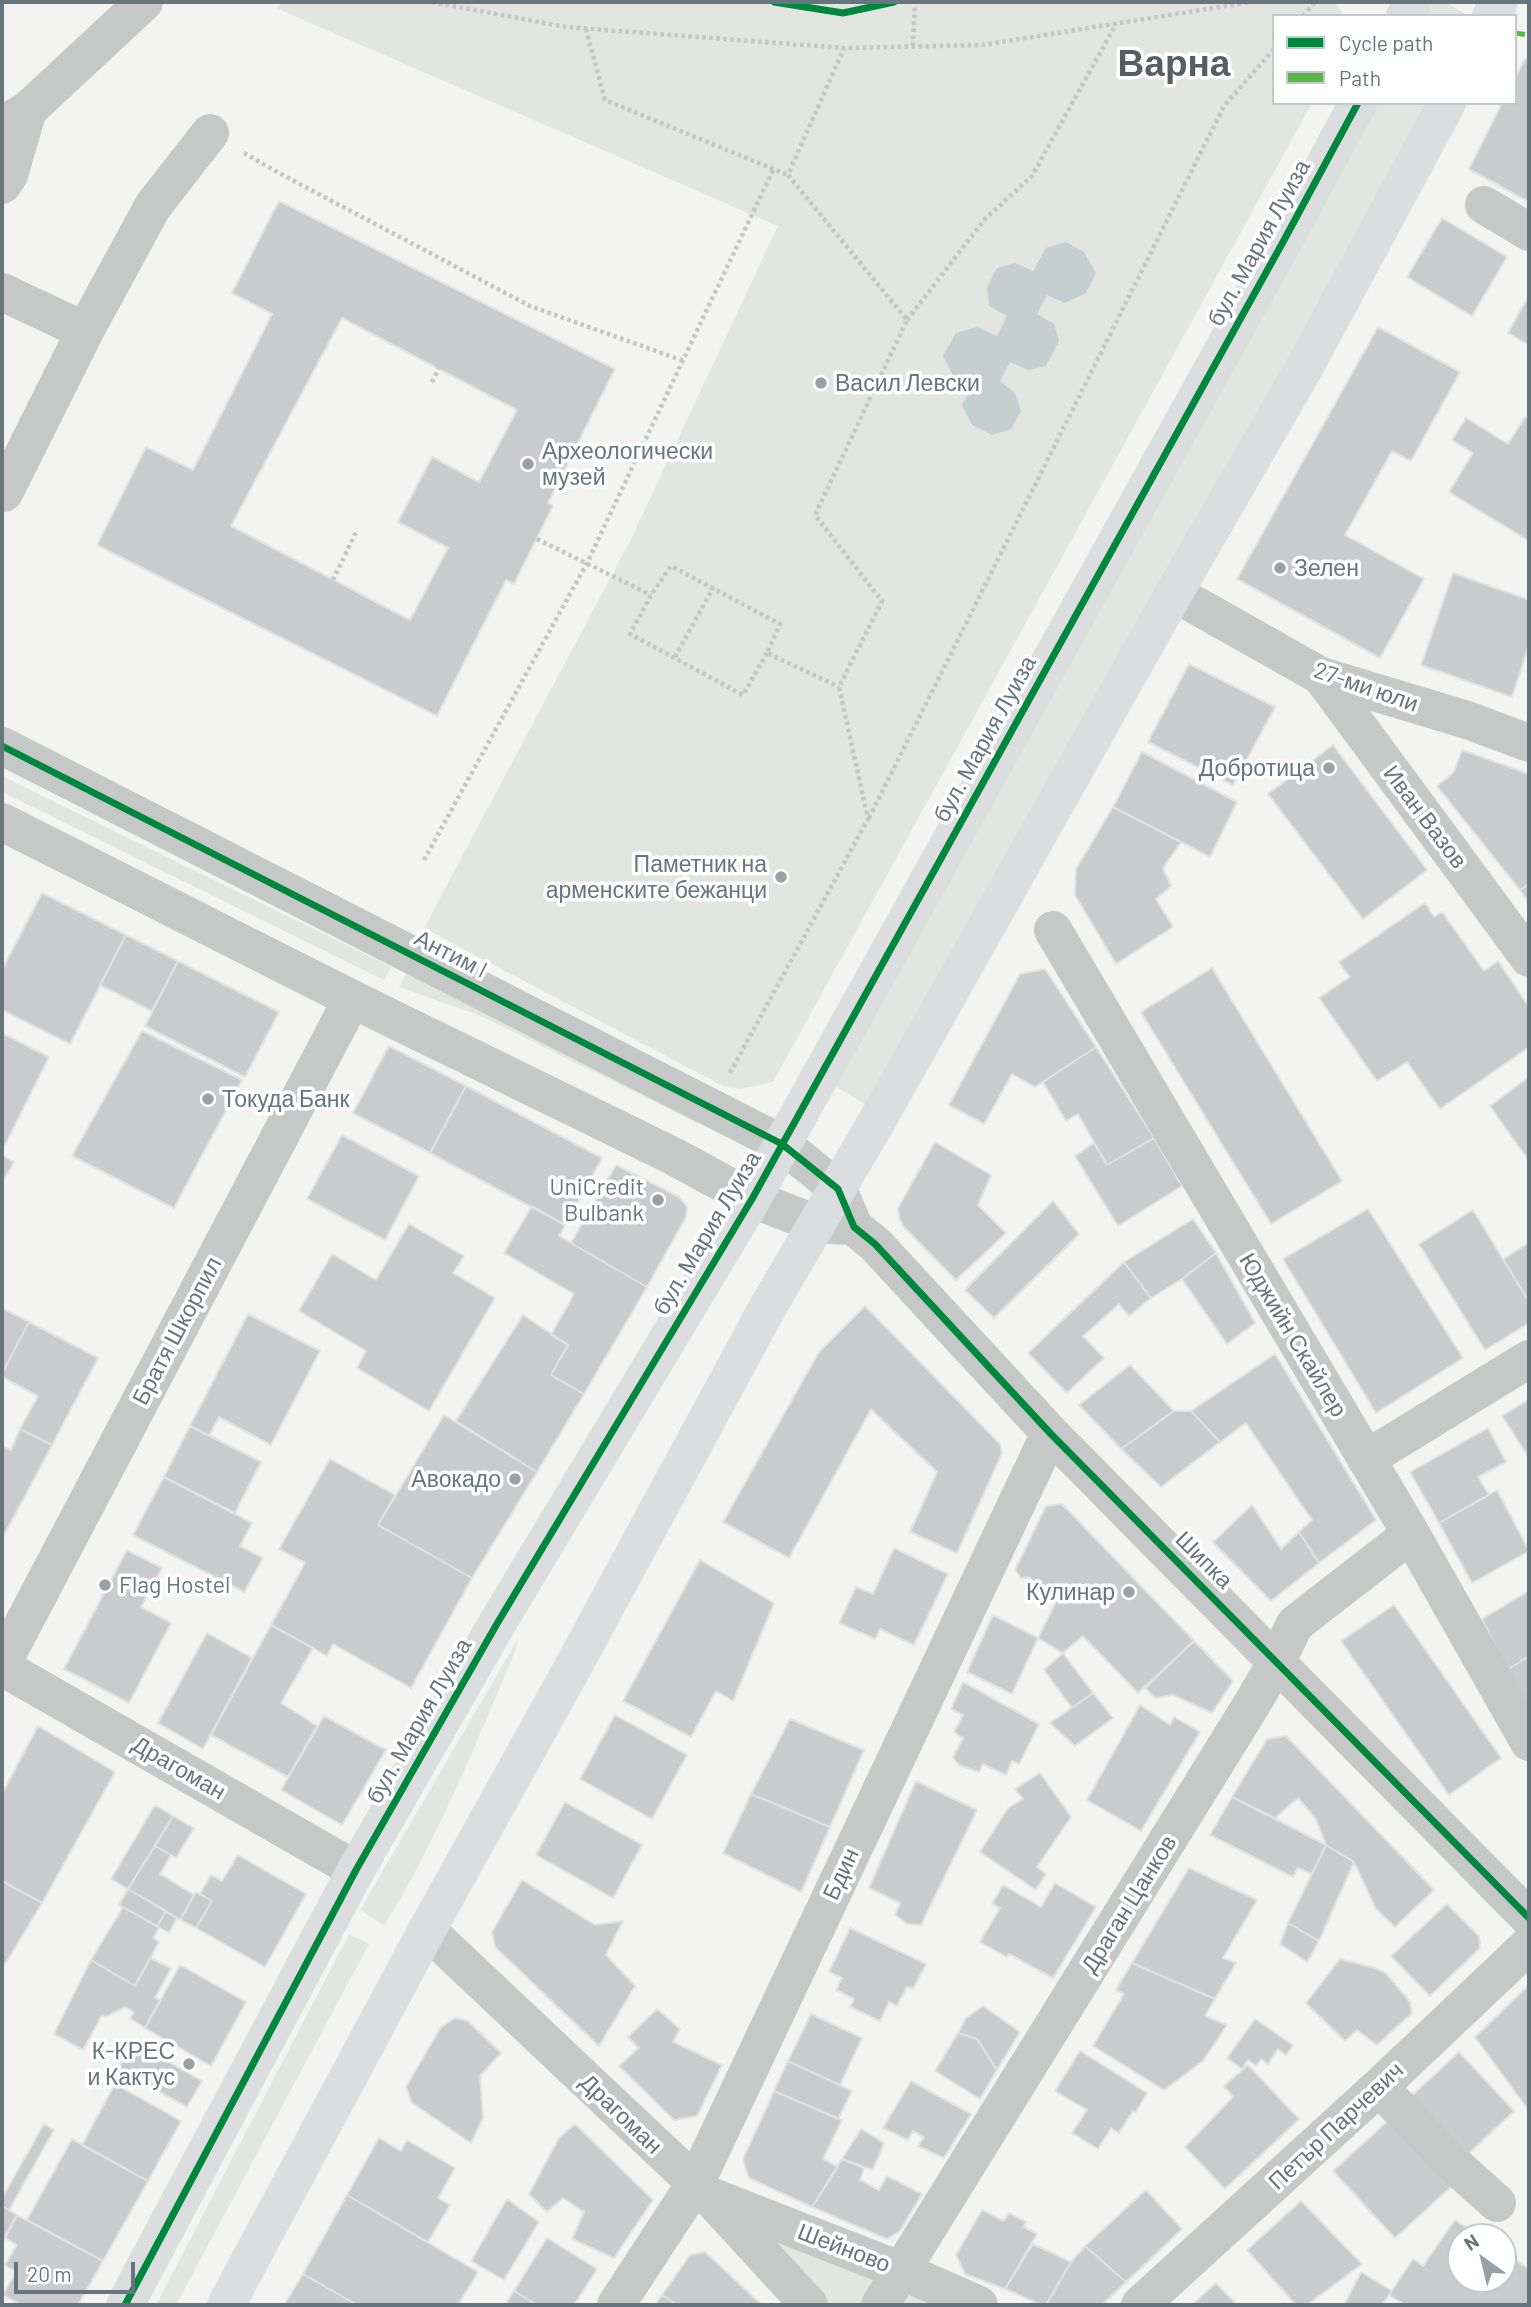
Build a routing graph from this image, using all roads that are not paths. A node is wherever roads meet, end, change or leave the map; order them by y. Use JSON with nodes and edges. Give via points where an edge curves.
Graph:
{"nodes":[{"id":1,"x":99,"y":2,"type":"edge"},
{"id":2,"x":144,"y":2,"type":"edge"},
{"id":3,"x":84,"y":56,"type":"junction"},
{"id":4,"x":1356,"y":105,"type":"edge"},
{"id":5,"x":1446,"y":105,"type":"edge"},
{"id":6,"x":15,"y":117,"type":"edge"},
{"id":7,"x":210,"y":133,"type":"road end"},
{"id":8,"x":2,"y":185,"type":"edge"},
{"id":9,"x":1484,"y":205,"type":"dead end"},
{"id":10,"x":1529,"y":232,"type":"edge"},
{"id":11,"x":2,"y":292,"type":"edge"},
{"id":12,"x":85,"y":331,"type":"junction"},
{"id":13,"x":4,"y":493,"type":"dead end"},
{"id":14,"x":1174,"y":593,"type":"junction"},
{"id":15,"x":1321,"y":676,"type":"junction"},
{"id":16,"x":1529,"y":743,"type":"edge"},
{"id":17,"x":2,"y":746,"type":"edge"},
{"id":18,"x":2,"y":822,"type":"edge"},
{"id":19,"x":1053,"y":930,"type":"dead end"},
{"id":20,"x":1529,"y":958,"type":"edge"},
{"id":21,"x":352,"y":999,"type":"junction"},
{"id":22,"x":782,"y":1144,"type":"junction"},
{"id":23,"x":838,"y":1189,"type":"junction"},
{"id":24,"x":752,"y":1199,"type":"junction"},
{"id":25,"x":836,"y":1225,"type":"junction"},
{"id":26,"x":1529,"y":1359,"type":"edge"},
{"id":27,"x":1050,"y":1433,"type":"junction"},
{"id":28,"x":1366,"y":1458,"type":"junction"},
{"id":29,"x":1410,"y":1534,"type":"junction"},
{"id":30,"x":1277,"y":1661,"type":"junction"},
{"id":31,"x":2,"y":1666,"type":"edge"},
{"id":32,"x":1529,"y":1742,"type":"edge"},
{"id":33,"x":356,"y":1870,"type":"junction"},
{"id":34,"x":1529,"y":1918,"type":"edge"},
{"id":35,"x":427,"y":1930,"type":"junction"},
{"id":36,"x":1529,"y":1945,"type":"edge"},
{"id":37,"x":1379,"y":2087,"type":"junction"},
{"id":38,"x":701,"y":2189,"type":"junction"},
{"id":39,"x":1497,"y":2203,"type":"dead end"},
{"id":40,"x":902,"y":2271,"type":"junction"},
{"id":41,"x":125,"y":2305,"type":"edge"},
{"id":42,"x":226,"y":2305,"type":"edge"},
{"id":43,"x":616,"y":2305,"type":"edge"},
{"id":44,"x":809,"y":2305,"type":"edge"},
{"id":45,"x":880,"y":2305,"type":"edge"},
{"id":46,"x":979,"y":2305,"type":"edge"},
{"id":47,"x":1140,"y":2305,"type":"edge"}],
"edges":[{"from":1,"to":3,"type":"street"},
{"from":2,"to":3,"type":"street"},
{"from":3,"to":6,"type":"street"},
{"from":4,"to":22,"type":"main road","name":"бул. Мария Луиза"},
{"from":5,"to":14,"type":"main road","via":[[1303,370]]},
{"from":6,"to":8,"type":"street","via":[[9,175]]},
{"from":7,"to":12,"type":"street","via":[[153,206]]},
{"from":9,"to":10,"type":"street"},
{"from":11,"to":12,"type":"street"},
{"from":12,"to":13,"type":"street"},
{"from":14,"to":15,"type":"street","name":"27-ми юли"},
{"from":14,"to":23,"type":"main road"},
{"from":15,"to":16,"type":"street","name":"27-ми юли"},
{"from":15,"to":20,"type":"street","name":"Иван Вазов"},
{"from":17,"to":22,"type":"street","name":"Антим I"},
{"from":18,"to":21,"type":"street"},
{"from":19,"to":28,"type":"street","name":"Юджийн Скайлер"},
{"from":21,"to":24,"type":"street"},
{"from":21,"to":31,"type":"street","name":"Братя Шкорпил"},
{"from":22,"to":23,"type":"street","name":"Антим I"},
{"from":22,"to":24,"type":"main road","name":"бул. Мария Луиза"},
{"from":23,"to":25,"type":"main road"},
{"from":24,"to":25,"type":"street"},
{"from":24,"to":33,"type":"main road","name":"бул. Мария Луиза","via":[[498,1622]]},
{"from":25,"to":27,"type":"street","name":"Шипка","via":[[875,1244]]},
{"from":25,"to":35,"type":"main road","via":[[769,1305]]},
{"from":26,"to":28,"type":"street"},
{"from":27,"to":30,"type":"street","name":"Шипка"},
{"from":27,"to":38,"type":"street","name":"Бдин"},
{"from":28,"to":29,"type":"street","name":"Юджийн Скайлер"},
{"from":29,"to":30,"type":"street","name":"Драган Цанков","via":[[1295,1624]]},
{"from":29,"to":32,"type":"street","name":"Юджийн Скайлер"},
{"from":30,"to":34,"type":"street","name":"Шипка"},
{"from":30,"to":40,"type":"street","name":"Драган Цанков"},
{"from":31,"to":33,"type":"street","name":"Драгоман"},
{"from":33,"to":41,"type":"main road","name":"бул. Мария Луиза"},
{"from":35,"to":38,"type":"street","name":"Драгоман"},
{"from":35,"to":42,"type":"main road"},
{"from":36,"to":37,"type":"street","name":"Петър Парчевич"},
{"from":37,"to":39,"type":"street"},
{"from":37,"to":47,"type":"street","name":"Петър Парчевич"},
{"from":38,"to":40,"type":"street","name":"Шейново"},
{"from":38,"to":43,"type":"street","name":"Бдин"},
{"from":38,"to":44,"type":"street","name":"Драгоман"},
{"from":40,"to":45,"type":"street","name":"Драган Цанков"},
{"from":40,"to":46,"type":"street","name":"Шейново"}]}
